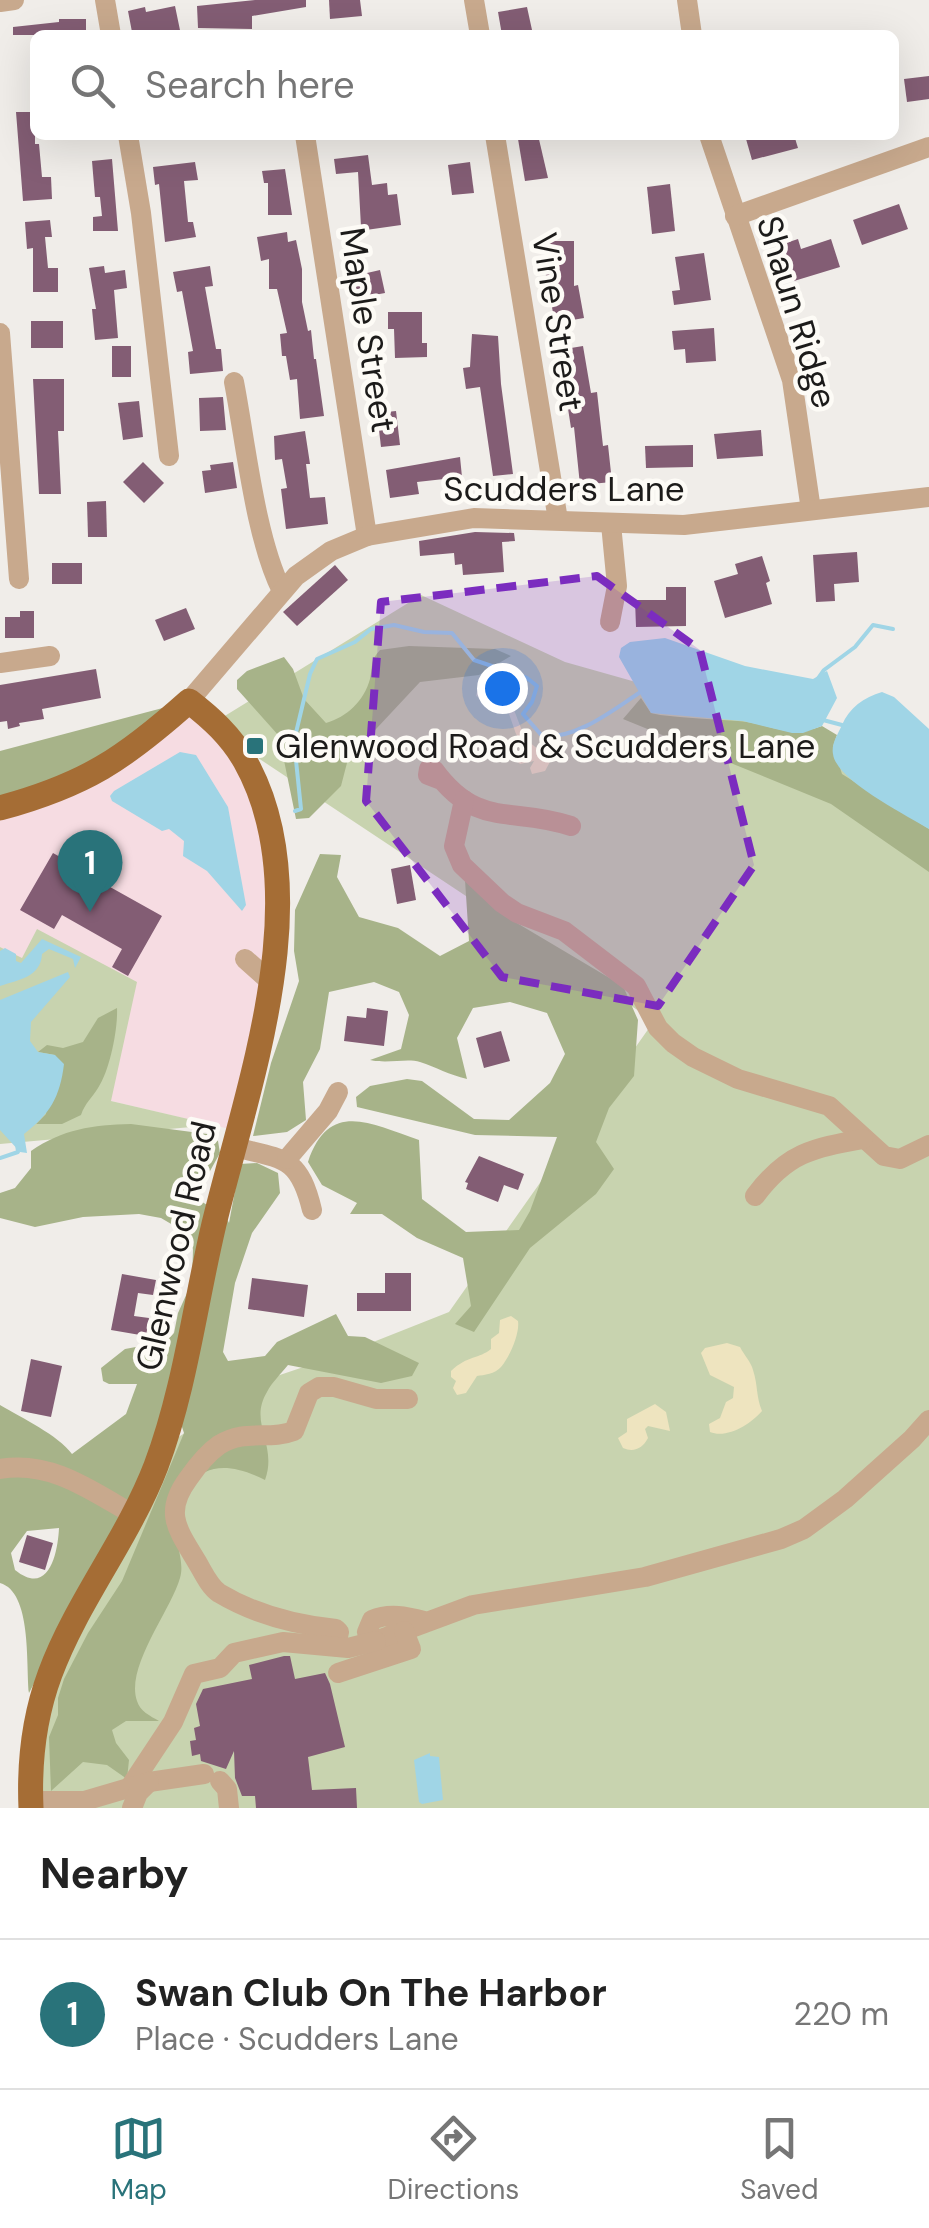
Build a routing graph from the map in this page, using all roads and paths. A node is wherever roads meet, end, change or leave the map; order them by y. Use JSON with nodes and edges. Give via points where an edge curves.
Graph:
{"nodes":[{"id":1,"x":14,"y":0,"type":"edge"},
{"id":2,"x":105,"y":0,"type":"edge"},
{"id":3,"x":474,"y":0,"type":"edge"},
{"id":4,"x":687,"y":0,"type":"edge"},
{"id":5,"x":0,"y":2,"type":"edge"},
{"id":6,"x":110,"y":30,"type":"edge"},
{"id":7,"x":479,"y":30,"type":"edge"},
{"id":8,"x":691,"y":30,"type":"edge"},
{"id":9,"x":129,"y":140,"type":"edge"},
{"id":10,"x":305,"y":140,"type":"edge"},
{"id":11,"x":497,"y":140,"type":"edge"},
{"id":12,"x":711,"y":140,"type":"edge"},
{"id":13,"x":929,"y":148,"type":"edge"},
{"id":14,"x":735,"y":216,"type":"junction"},
{"id":15,"x":0,"y":333,"type":"edge"},
{"id":16,"x":0,"y":346,"type":"edge"},
{"id":17,"x":234,"y":382,"type":"dead end"},
{"id":18,"x":169,"y":456,"type":"dead end"},
{"id":19,"x":929,"y":496,"type":"edge"},
{"id":20,"x":6,"y":504,"type":"edge"},
{"id":21,"x":811,"y":510,"type":"junction"},
{"id":22,"x":558,"y":520,"type":"junction"},
{"id":23,"x":611,"y":524,"type":"junction"},
{"id":24,"x":367,"y":536,"type":"junction"},
{"id":25,"x":19,"y":579,"type":"dead end"},
{"id":26,"x":282,"y":592,"type":"junction"},
{"id":27,"x":610,"y":622,"type":"dead end"},
{"id":28,"x":50,"y":656,"type":"dead end"},
{"id":29,"x":0,"y":664,"type":"edge"},
{"id":30,"x":189,"y":701,"type":"junction"},
{"id":31,"x":441,"y":780,"type":"dead end"},
{"id":32,"x":464,"y":800,"type":"junction"},
{"id":33,"x":0,"y":808,"type":"edge"},
{"id":34,"x":570,"y":826,"type":"dead end"},
{"id":35,"x":244,"y":958,"type":"dead end"},
{"id":36,"x":272,"y":983,"type":"junction"},
{"id":37,"x":338,"y":1092,"type":"dead end"},
{"id":38,"x":863,"y":1139,"type":"junction"},
{"id":39,"x":929,"y":1145,"type":"edge"},
{"id":40,"x":234,"y":1147,"type":"junction"},
{"id":41,"x":287,"y":1159,"type":"junction"},
{"id":42,"x":755,"y":1196,"type":"dead end"},
{"id":43,"x":312,"y":1210,"type":"dead end"},
{"id":44,"x":408,"y":1399,"type":"dead end"},
{"id":45,"x":929,"y":1420,"type":"edge"},
{"id":46,"x":0,"y":1469,"type":"edge"},
{"id":47,"x":134,"y":1515,"type":"junction"},
{"id":48,"x":428,"y":1622,"type":"junction"},
{"id":49,"x":336,"y":1646,"type":"junction"},
{"id":50,"x":373,"y":1648,"type":"junction"},
{"id":51,"x":338,"y":1673,"type":"dead end"},
{"id":52,"x":137,"y":1792,"type":"edge"},
{"id":53,"x":31,"y":1804,"type":"edge"},
{"id":54,"x":89,"y":1804,"type":"edge"},
{"id":55,"x":229,"y":1808,"type":"edge"}],
"edges":[{"from":1,"to":5,"type":"street"},
{"from":2,"to":6,"type":"street"},
{"from":3,"to":7,"type":"street"},
{"from":4,"to":8,"type":"street"},
{"from":9,"to":18,"type":"street"},
{"from":10,"to":24,"type":"street","name":"Maple Street"},
{"from":11,"to":22,"type":"street","name":"Vine Street"},
{"from":12,"to":14,"type":"street","name":"Shaun Ridge"},
{"from":13,"to":14,"type":"street"},
{"from":14,"to":21,"type":"street","name":"Shaun Ridge","via":[[792,380]]},
{"from":15,"to":16,"type":"street"},
{"from":16,"to":20,"type":"street"},
{"from":17,"to":26,"type":"street","via":[[264,539]]},
{"from":19,"to":21,"type":"street","name":"Scudders Lane"},
{"from":20,"to":25,"type":"street"},
{"from":21,"to":23,"type":"street","name":"Scudders Lane","via":[[684,525]]},
{"from":22,"to":23,"type":"street","name":"Scudders Lane"},
{"from":22,"to":24,"type":"street","name":"Scudders Lane","via":[[474,518]]},
{"from":23,"to":27,"type":"street","via":[[617,586]]},
{"from":24,"to":26,"type":"street","name":"Scudders Lane","via":[[331,550]]},
{"from":26,"to":30,"type":"street","name":"Scudders Lane"},
{"from":28,"to":29,"type":"street"},
{"from":30,"to":33,"type":"main road","name":"Scudders Lane","via":[[102,770],[36,805]]},
{"from":30,"to":36,"type":"main road","name":"Glenwood Road","via":[[238,750],[267,814],[275,856]]},
{"from":31,"to":32,"type":"street"},
{"from":32,"to":34,"type":"street","via":[[498,816],[542,816]]},
{"from":32,"to":38,"type":"street","via":[[456,855],[490,893],[564,931],[636,986],[658,1028],[693,1057],[760,1087],[819,1101]]},
{"from":35,"to":36,"type":"street"},
{"from":36,"to":40,"type":"main road","name":"Glenwood Road"},
{"from":37,"to":41,"type":"street"},
{"from":38,"to":39,"type":"street","via":[[892,1159]]},
{"from":38,"to":42,"type":"street","via":[[793,1157]]},
{"from":40,"to":41,"type":"street"},
{"from":40,"to":47,"type":"main road","name":"Glenwood Road","via":[[166,1436]]},
{"from":41,"to":43,"type":"street","via":[[304,1181]]},
{"from":44,"to":49,"type":"street","via":[[376,1399],[326,1386],[313,1390],[294,1432],[244,1435],[219,1446],[174,1504],[179,1530],[212,1588],[305,1627],[338,1630]]},
{"from":45,"to":48,"type":"street","via":[[846,1498],[781,1539],[645,1577],[473,1605]]},
{"from":46,"to":47,"type":"street","via":[[37,1466]]},
{"from":47,"to":53,"type":"main road","name":"Glenwood Road","via":[[50,1674],[34,1738]]},
{"from":48,"to":50,"type":"street"},
{"from":48,"to":50,"type":"street","via":[[394,1614],[372,1620]]},
{"from":49,"to":50,"type":"street"},
{"from":49,"to":52,"type":"street","via":[[284,1642],[234,1653],[220,1668],[194,1674]]},
{"from":50,"to":51,"type":"street"},
{"from":52,"to":54,"type":"street"},
{"from":52,"to":55,"type":"street","via":[[212,1777],[228,1789]]},
{"from":53,"to":54,"type":"street"}]}
